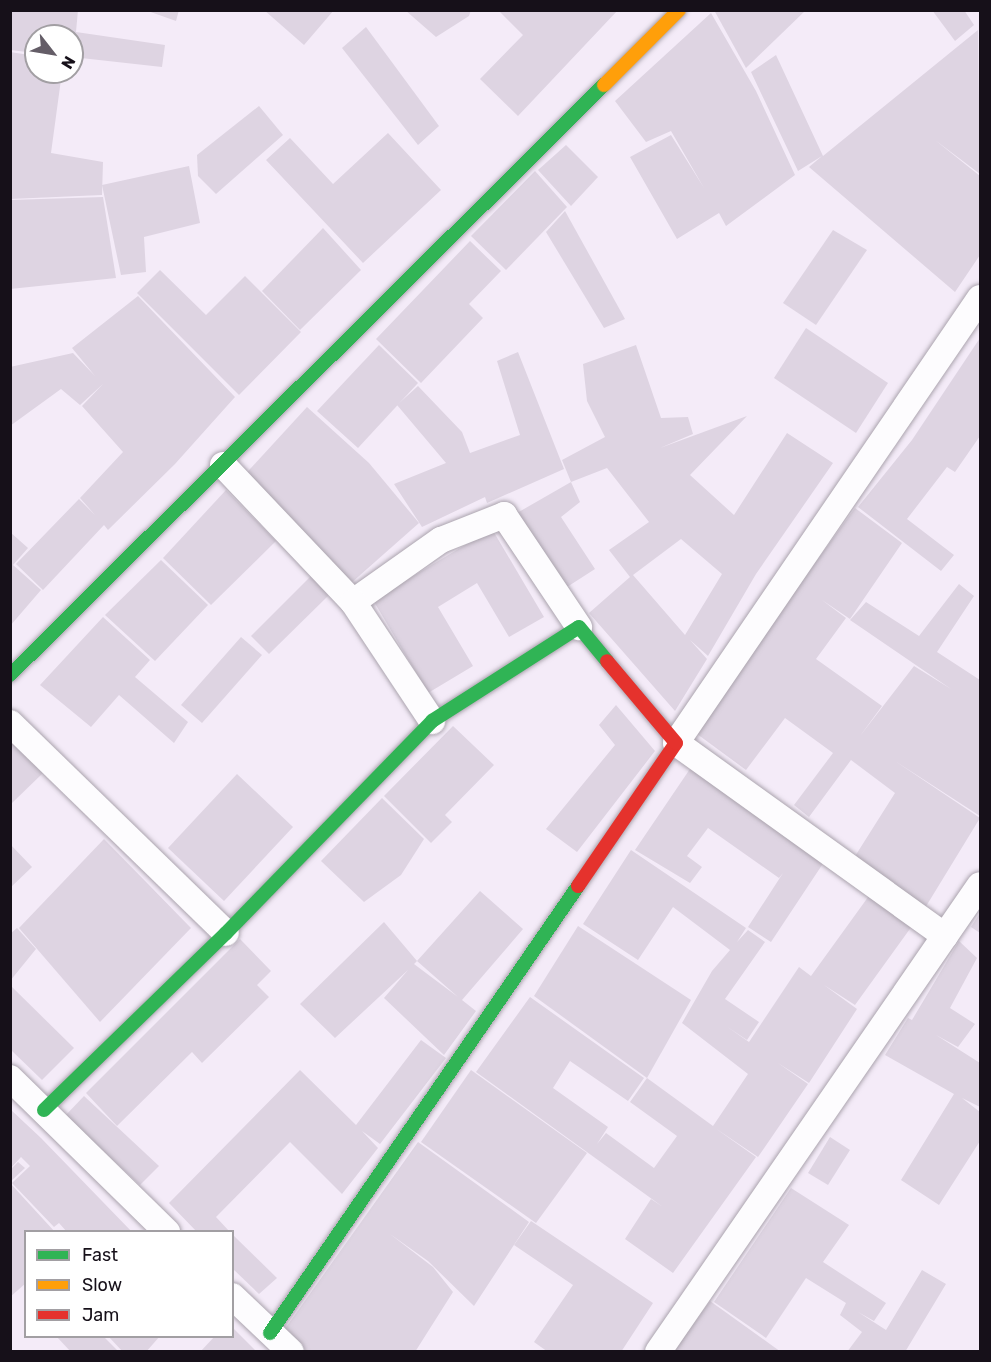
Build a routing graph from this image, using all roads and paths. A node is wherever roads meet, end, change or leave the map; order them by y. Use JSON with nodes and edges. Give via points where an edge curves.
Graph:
{"nodes":[{"id":1,"x":679,"y":10,"type":"edge"},
{"id":2,"x":981,"y":298,"type":"edge"},
{"id":3,"x":223,"y":465,"type":"junction"},
{"id":4,"x":353,"y":602,"type":"junction"},
{"id":5,"x":579,"y":627,"type":"junction"},
{"id":6,"x":10,"y":675,"type":"edge"},
{"id":7,"x":432,"y":721,"type":"junction"},
{"id":8,"x":10,"y":723,"type":"edge"},
{"id":9,"x":676,"y":743,"type":"junction"},
{"id":10,"x":981,"y":885,"type":"edge"},
{"id":11,"x":226,"y":933,"type":"junction"},
{"id":12,"x":945,"y":936,"type":"junction"},
{"id":13,"x":10,"y":1078,"type":"edge"},
{"id":14,"x":44,"y":1110,"type":"junction"},
{"id":15,"x":165,"y":1230,"type":"edge"},
{"id":16,"x":234,"y":1298,"type":"edge"},
{"id":17,"x":270,"y":1333,"type":"junction"},
{"id":18,"x":291,"y":1352,"type":"edge"},
{"id":19,"x":657,"y":1352,"type":"edge"}],
"edges":[{"from":1,"to":3,"type":"street"},
{"from":2,"to":9,"type":"street"},
{"from":3,"to":4,"type":"street"},
{"from":3,"to":6,"type":"street"},
{"from":4,"to":5,"type":"street","via":[[441,540],[504,515]]},
{"from":4,"to":7,"type":"street"},
{"from":5,"to":7,"type":"street"},
{"from":5,"to":9,"type":"street"},
{"from":7,"to":11,"type":"street"},
{"from":8,"to":11,"type":"street"},
{"from":9,"to":12,"type":"street"},
{"from":9,"to":17,"type":"street"},
{"from":10,"to":12,"type":"street"},
{"from":11,"to":14,"type":"street"},
{"from":12,"to":19,"type":"street"},
{"from":13,"to":14,"type":"street"},
{"from":14,"to":15,"type":"street"},
{"from":16,"to":17,"type":"street"},
{"from":17,"to":18,"type":"street"}]}
